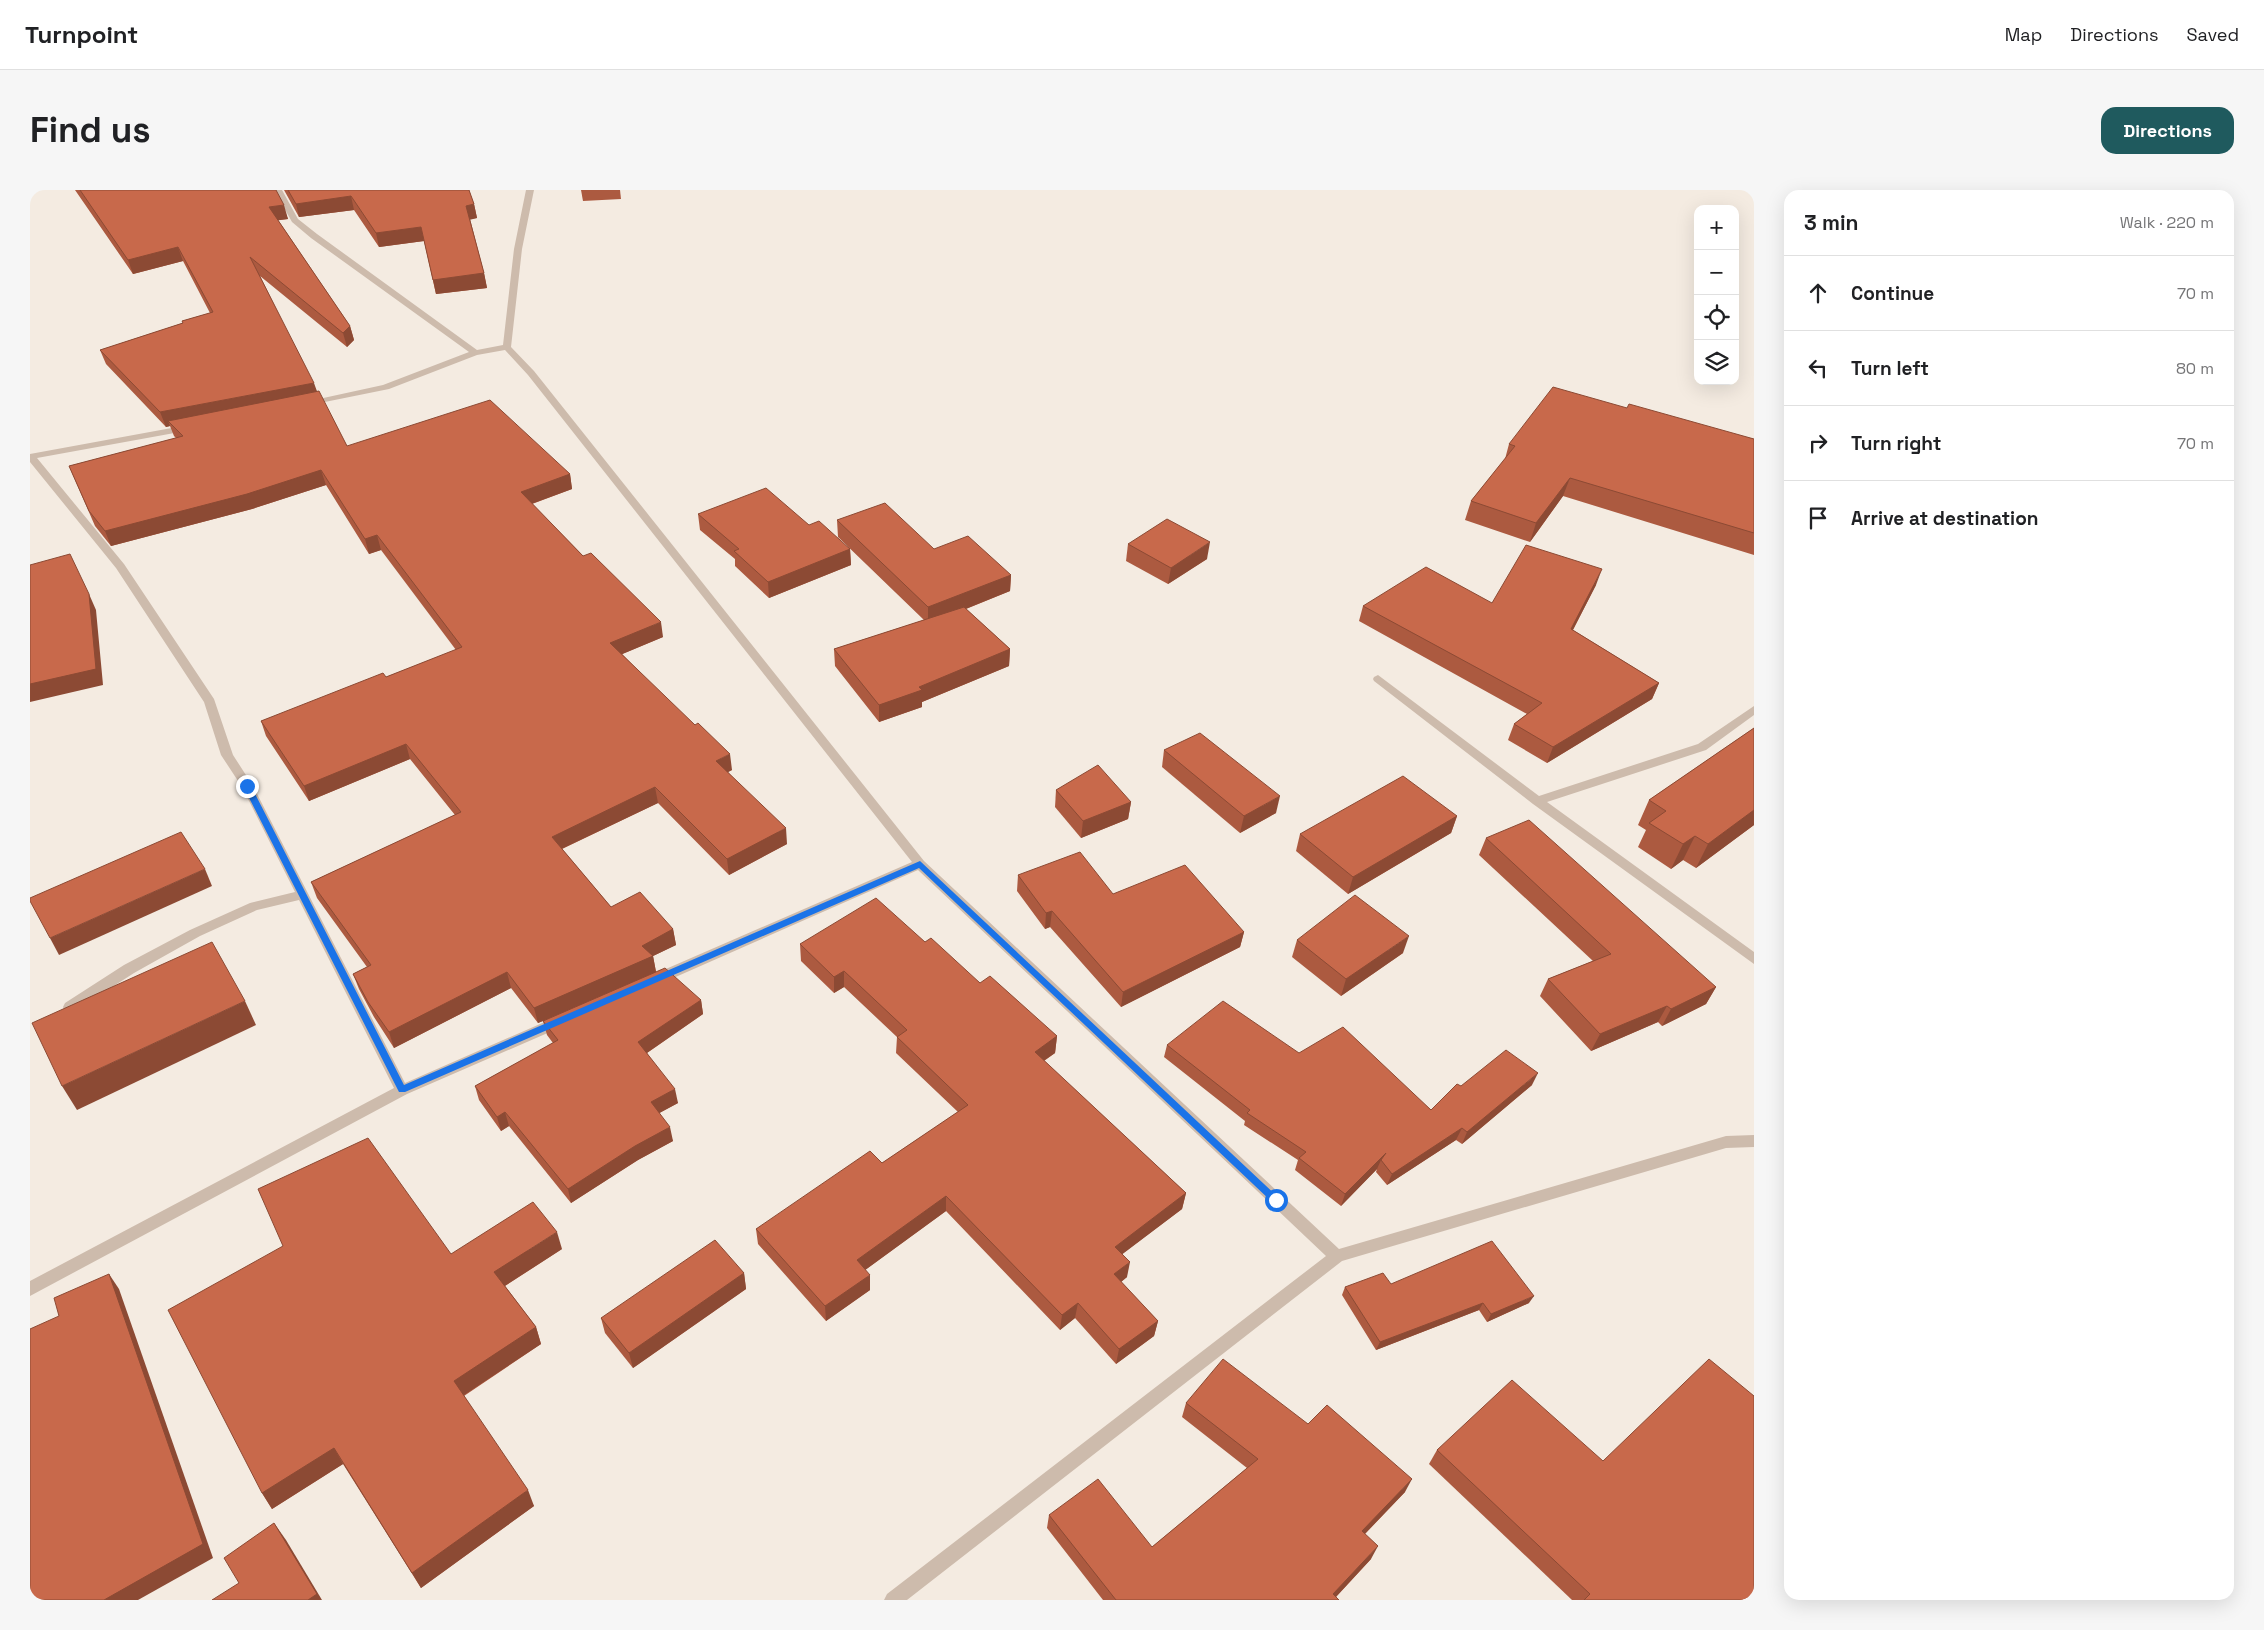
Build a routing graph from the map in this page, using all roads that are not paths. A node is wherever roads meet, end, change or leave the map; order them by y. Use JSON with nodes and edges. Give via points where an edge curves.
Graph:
{"nodes":[{"id":1,"x":278,"y":190,"type":"edge"},
{"id":2,"x":530,"y":190,"type":"edge"},
{"id":3,"x":507,"y":347,"type":"junction"},
{"id":4,"x":475,"y":353,"type":"junction"},
{"id":5,"x":303,"y":406,"type":"edge"},
{"id":6,"x":197,"y":427,"type":"edge"},
{"id":7,"x":31,"y":457,"type":"edge"},
{"id":8,"x":1378,"y":679,"type":"dead end"},
{"id":9,"x":1754,"y":710,"type":"edge"},
{"id":10,"x":1538,"y":801,"type":"junction"},
{"id":11,"x":920,"y":864,"type":"junction"},
{"id":12,"x":302,"y":895,"type":"junction"},
{"id":13,"x":1754,"y":959,"type":"edge"},
{"id":14,"x":648,"y":983,"type":"edge"},
{"id":15,"x":56,"y":1013,"type":"edge"},
{"id":16,"x":575,"y":1014,"type":"edge"},
{"id":17,"x":402,"y":1090,"type":"junction"},
{"id":18,"x":1754,"y":1140,"type":"edge"},
{"id":19,"x":1337,"y":1256,"type":"junction"},
{"id":20,"x":30,"y":1289,"type":"edge"},
{"id":21,"x":893,"y":1600,"type":"edge"}],
"edges":[{"from":1,"to":4,"type":"street","via":[[295,220],[314,236]]},
{"from":2,"to":3,"type":"street","via":[[518,250]]},
{"from":3,"to":4,"type":"street"},
{"from":3,"to":11,"type":"street","via":[[531,373]]},
{"from":4,"to":5,"type":"street","via":[[386,387]]},
{"from":6,"to":7,"type":"street"},
{"from":7,"to":12,"type":"street","via":[[120,566],[210,702],[227,756],[247,786]]},
{"from":8,"to":10,"type":"street"},
{"from":9,"to":10,"type":"street","via":[[1702,747]]},
{"from":10,"to":13,"type":"street"},
{"from":11,"to":14,"type":"street"},
{"from":11,"to":19,"type":"street"},
{"from":12,"to":15,"type":"street","via":[[254,906],[195,933],[129,969],[81,1002]]},
{"from":12,"to":17,"type":"street"},
{"from":16,"to":17,"type":"street"},
{"from":17,"to":20,"type":"street"},
{"from":18,"to":19,"type":"street","via":[[1726,1142]]},
{"from":19,"to":21,"type":"street"}]}
